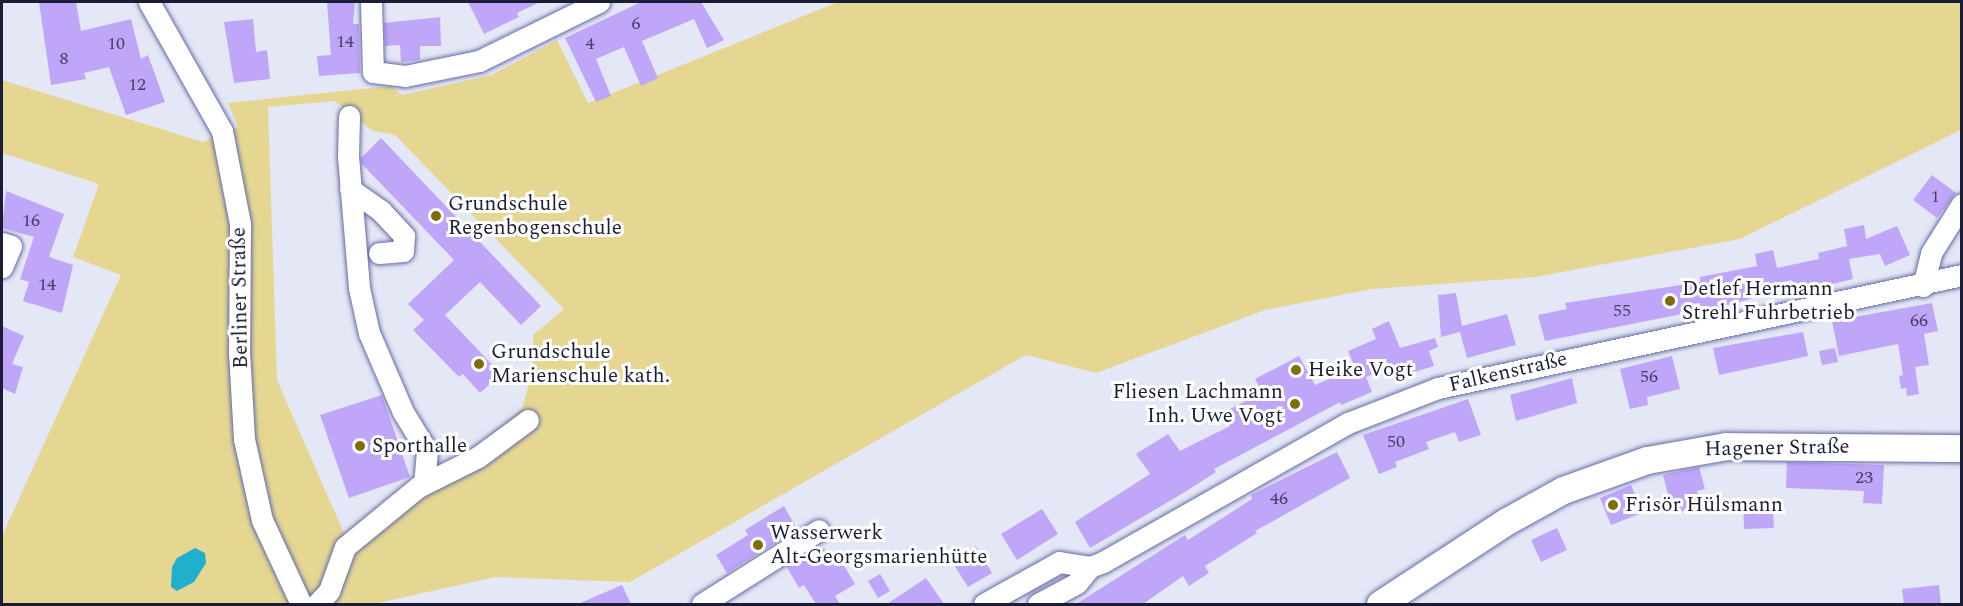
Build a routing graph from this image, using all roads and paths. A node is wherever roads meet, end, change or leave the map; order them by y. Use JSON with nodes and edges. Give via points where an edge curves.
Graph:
{"nodes":[{"id":1,"x":149,"y":2,"type":"edge"},
{"id":2,"x":371,"y":2,"type":"edge"},
{"id":3,"x":599,"y":2,"type":"edge"},
{"id":4,"x":349,"y":116,"type":"dead end"},
{"id":5,"x":350,"y":189,"type":"junction"},
{"id":6,"x":1962,"y":204,"type":"edge"},
{"id":7,"x":2,"y":243,"type":"edge"},
{"id":8,"x":379,"y":253,"type":"dead end"},
{"id":9,"x":2,"y":267,"type":"edge"},
{"id":10,"x":1962,"y":275,"type":"edge"},
{"id":11,"x":1923,"y":286,"type":"junction"},
{"id":12,"x":528,"y":420,"type":"dead end"},
{"id":13,"x":1962,"y":448,"type":"edge"},
{"id":14,"x":424,"y":483,"type":"junction"},
{"id":15,"x":819,"y":530,"type":"dead end"},
{"id":16,"x":1090,"y":567,"type":"junction"},
{"id":17,"x":301,"y":604,"type":"edge"},
{"id":18,"x":317,"y":604,"type":"edge"},
{"id":19,"x":702,"y":604,"type":"edge"},
{"id":20,"x":984,"y":604,"type":"edge"},
{"id":21,"x":1038,"y":604,"type":"edge"},
{"id":22,"x":1380,"y":604,"type":"edge"}],
"edges":[{"from":1,"to":17,"type":"street","name":"Berliner Straße","via":[[222,131],[240,224],[239,352],[244,439],[262,520]]},
{"from":2,"to":3,"type":"street","via":[[373,72],[405,76],[478,61]]},
{"from":4,"to":5,"type":"street"},
{"from":5,"to":8,"type":"street","via":[[381,211],[404,236],[403,251]]},
{"from":5,"to":14,"type":"street","via":[[359,288],[369,333],[403,412],[427,451]]},
{"from":6,"to":11,"type":"street","via":[[1930,253]]},
{"from":7,"to":9,"type":"street","via":[[11,246]]},
{"from":10,"to":11,"type":"street","name":"Falkenstraße"},
{"from":11,"to":16,"type":"street","name":"Falkenstraße","via":[[1438,388],[1348,423]]},
{"from":12,"to":14,"type":"street","via":[[478,458]]},
{"from":13,"to":22,"type":"main road","name":"Hagener Straße","via":[[1726,446],[1647,460],[1563,490]]},
{"from":14,"to":18,"type":"street","via":[[345,547],[329,591]]},
{"from":15,"to":19,"type":"street"},
{"from":16,"to":20,"type":"street","via":[[1059,562]]},
{"from":16,"to":21,"type":"street","name":"Falkenstraße","via":[[1077,583]]}]}
